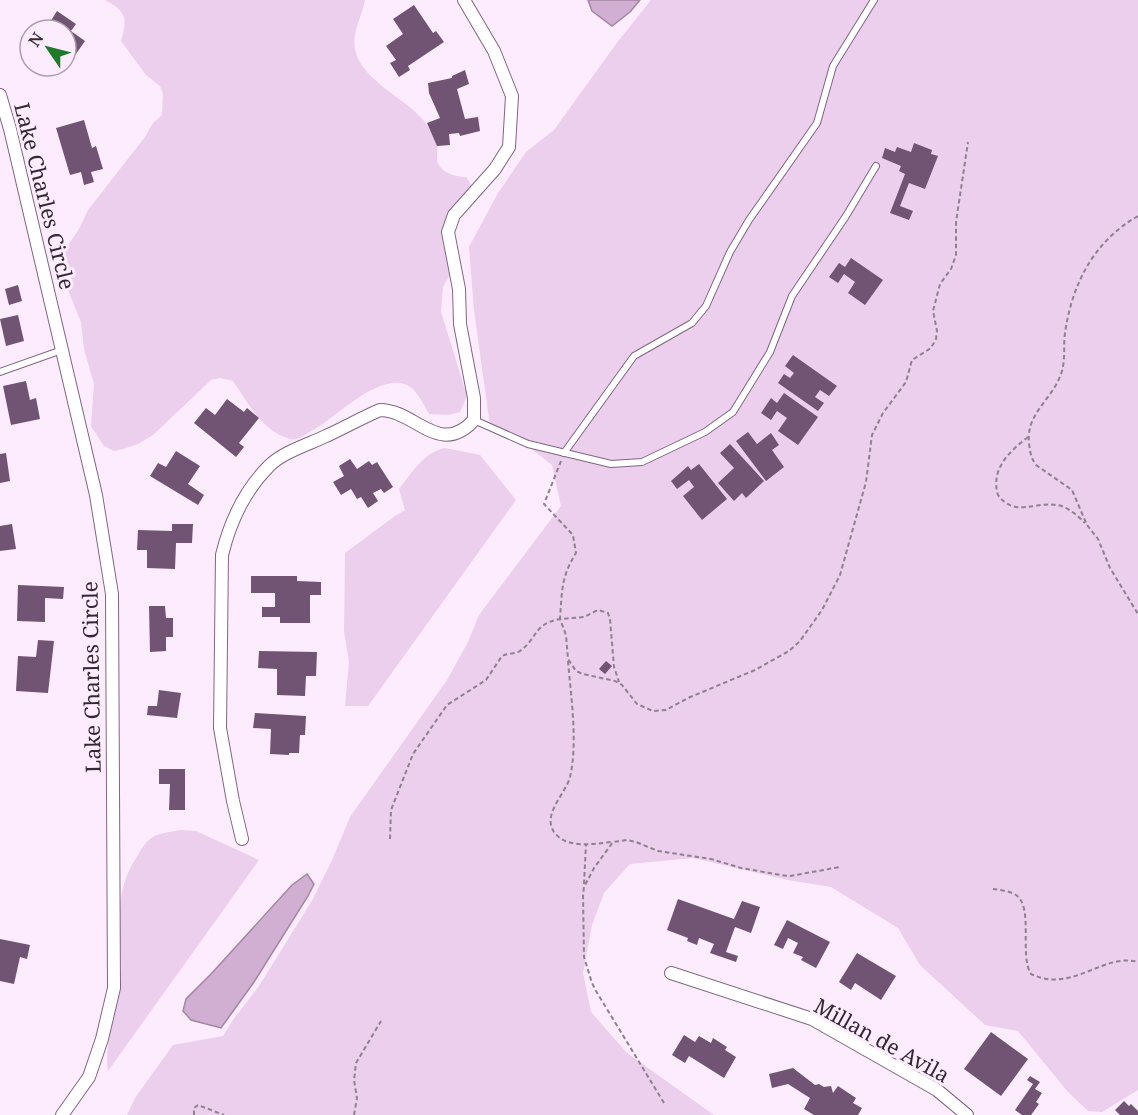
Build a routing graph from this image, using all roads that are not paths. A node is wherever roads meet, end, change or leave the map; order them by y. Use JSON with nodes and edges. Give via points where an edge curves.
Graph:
{"nodes":[{"id":1,"x":464,"y":0,"type":"edge"},
{"id":2,"x":874,"y":0,"type":"edge"},
{"id":3,"x":0,"y":95,"type":"edge"},
{"id":4,"x":876,"y":166,"type":"dead end"},
{"id":5,"x":62,"y":350,"type":"junction"},
{"id":6,"x":0,"y":372,"type":"edge"},
{"id":7,"x":474,"y":420,"type":"junction"},
{"id":8,"x":564,"y":453,"type":"junction"},
{"id":9,"x":242,"y":839,"type":"dead end"},
{"id":10,"x":671,"y":973,"type":"dead end"},
{"id":11,"x":62,"y":1115,"type":"edge"},
{"id":12,"x":967,"y":1115,"type":"edge"}],
"edges":[{"from":1,"to":7,"type":"street","via":[[494,51],[512,96],[509,147],[454,215],[448,231]]},
{"from":2,"to":8,"type":"lane","via":[[833,66],[817,123],[749,220],[706,306],[692,323],[634,356]]},
{"from":3,"to":5,"type":"street","name":"Lake Charles Circle"},
{"from":4,"to":8,"type":"lane","via":[[792,296],[770,352],[733,412],[705,432],[642,462],[611,464]]},
{"from":5,"to":6,"type":"lane"},
{"from":5,"to":11,"type":"street","name":"Lake Charles Circle","via":[[96,495],[112,594],[114,988],[89,1077]]},
{"from":7,"to":8,"type":"lane","via":[[528,444]]},
{"from":7,"to":9,"type":"street","via":[[465,430],[435,434],[390,410],[380,410],[270,465],[238,509],[222,555],[220,728]]},
{"from":10,"to":12,"type":"street","name":"Millan de Avila","via":[[812,1019],[937,1090]]}]}
